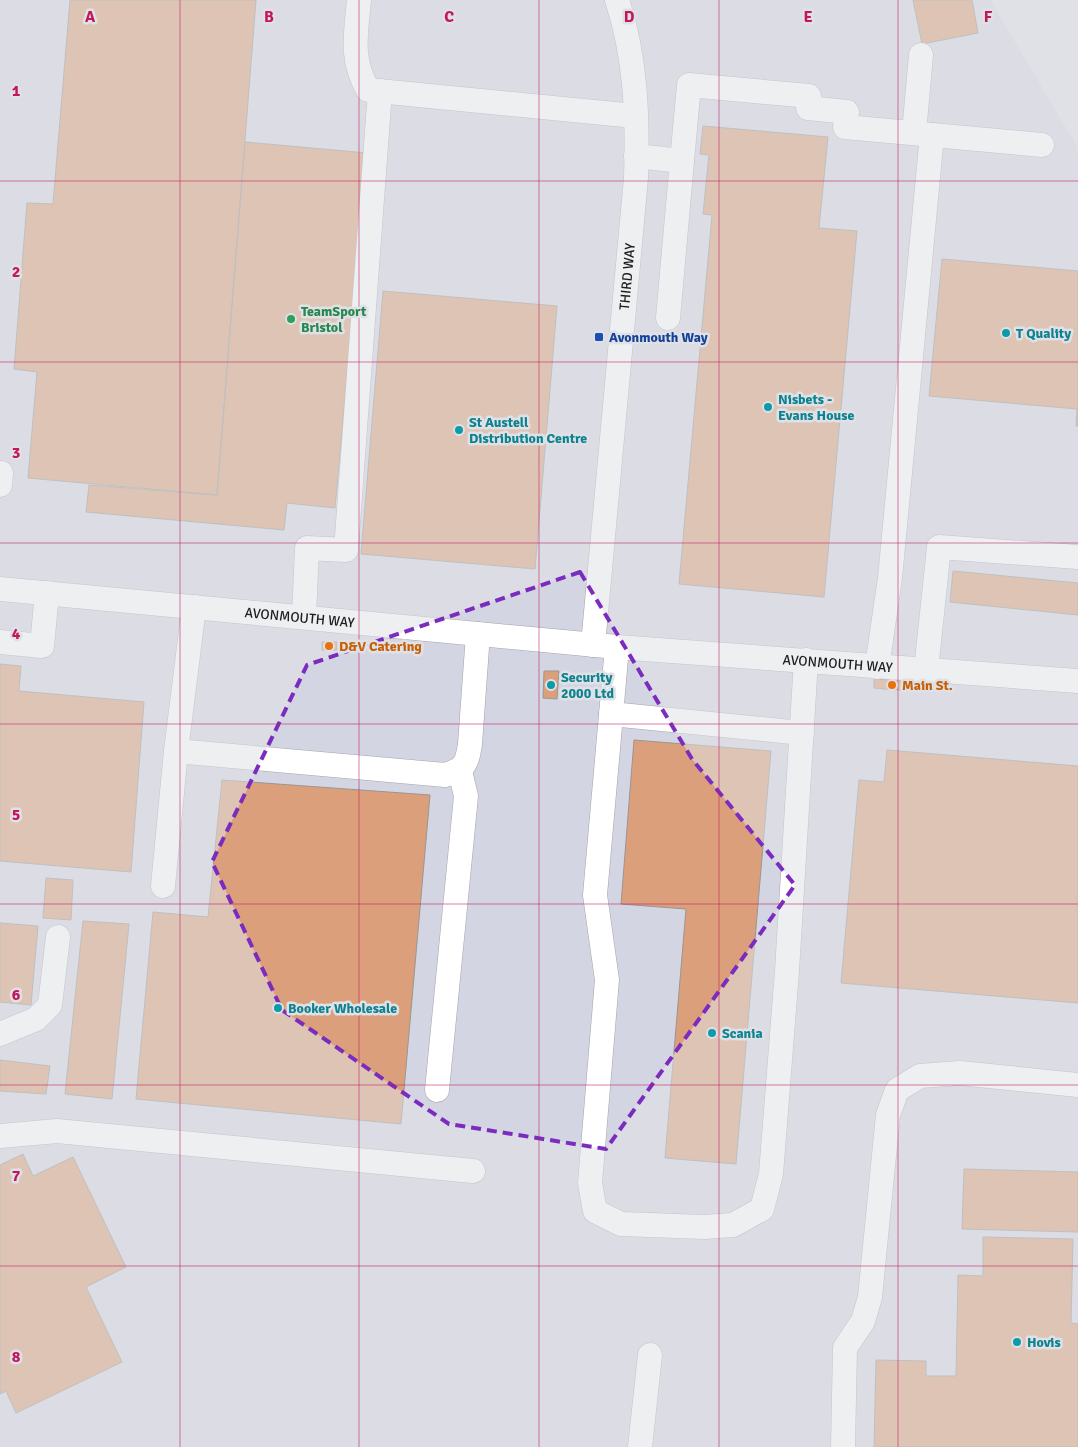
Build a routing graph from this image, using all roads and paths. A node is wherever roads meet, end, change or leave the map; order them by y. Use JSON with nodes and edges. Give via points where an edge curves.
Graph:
{"nodes":[{"id":1,"x":359,"y":0,"type":"edge"},
{"id":2,"x":617,"y":0,"type":"edge"},
{"id":3,"x":921,"y":55,"type":"dead end"},
{"id":4,"x":380,"y":91,"type":"junction"},
{"id":5,"x":635,"y":116,"type":"junction"},
{"id":6,"x":923,"y":134,"type":"junction"},
{"id":7,"x":1042,"y":145,"type":"dead end"},
{"id":8,"x":636,"y":156,"type":"junction"},
{"id":9,"x":682,"y":161,"type":"junction"},
{"id":10,"x":668,"y":318,"type":"dead end"},
{"id":11,"x":1078,"y":557,"type":"edge"},
{"id":12,"x":0,"y":589,"type":"edge"},
{"id":13,"x":47,"y":593,"type":"junction"},
{"id":14,"x":194,"y":606,"type":"junction"},
{"id":15,"x":304,"y":616,"type":"junction"},
{"id":16,"x":478,"y":634,"type":"junction"},
{"id":17,"x":0,"y":642,"type":"edge"},
{"id":18,"x":593,"y":645,"type":"junction"},
{"id":19,"x":617,"y":647,"type":"junction"},
{"id":20,"x":806,"y":660,"type":"junction"},
{"id":21,"x":877,"y":667,"type":"junction"},
{"id":22,"x":926,"y":670,"type":"junction"},
{"id":23,"x":1078,"y":680,"type":"edge"},
{"id":24,"x":611,"y":714,"type":"junction"},
{"id":25,"x":802,"y":733,"type":"junction"},
{"id":26,"x":176,"y":751,"type":"junction"},
{"id":27,"x":460,"y":771,"type":"junction"},
{"id":28,"x":163,"y":886,"type":"dead end"},
{"id":29,"x":58,"y":937,"type":"dead end"},
{"id":30,"x":0,"y":1034,"type":"edge"},
{"id":31,"x":1078,"y":1085,"type":"edge"},
{"id":32,"x":437,"y":1090,"type":"dead end"},
{"id":33,"x":0,"y":1136,"type":"edge"},
{"id":34,"x":472,"y":1171,"type":"dead end"},
{"id":35,"x":650,"y":1355,"type":"dead end"},
{"id":36,"x":640,"y":1447,"type":"edge"},
{"id":37,"x":843,"y":1447,"type":"edge"}],
"edges":[{"from":1,"to":4,"type":"street","via":[[355,53],[359,74],[368,90]]},
{"from":2,"to":5,"type":"street","name":"THIRD WAY","via":[[631,58]]},
{"from":3,"to":6,"type":"street"},
{"from":4,"to":5,"type":"street"},
{"from":4,"to":15,"type":"street","via":[[346,550],[307,548]]},
{"from":5,"to":8,"type":"street","name":"THIRD WAY"},
{"from":6,"to":7,"type":"street"},
{"from":6,"to":9,"type":"street","via":[[808,108],[809,96],[689,85]]},
{"from":6,"to":21,"type":"street","via":[[890,578]]},
{"from":8,"to":9,"type":"street"},
{"from":8,"to":18,"type":"street","name":"THIRD WAY"},
{"from":9,"to":10,"type":"street"},
{"from":11,"to":22,"type":"street","via":[[939,547]]},
{"from":12,"to":13,"type":"street","name":"AVONMOUTH WAY"},
{"from":13,"to":14,"type":"street","name":"AVONMOUTH WAY"},
{"from":13,"to":17,"type":"street","via":[[42,646]]},
{"from":14,"to":15,"type":"street","name":"AVONMOUTH WAY"},
{"from":14,"to":26,"type":"street"},
{"from":15,"to":16,"type":"street","name":"AVONMOUTH WAY"},
{"from":16,"to":18,"type":"street","name":"AVONMOUTH WAY"},
{"from":16,"to":27,"type":"street","via":[[468,760]]},
{"from":18,"to":19,"type":"street","name":"AVONMOUTH WAY"},
{"from":19,"to":20,"type":"street","name":"AVONMOUTH WAY"},
{"from":19,"to":24,"type":"street"},
{"from":20,"to":21,"type":"street","name":"AVONMOUTH WAY"},
{"from":20,"to":25,"type":"street"},
{"from":21,"to":22,"type":"street","name":"AVONMOUTH WAY"},
{"from":22,"to":23,"type":"street","name":"AVONMOUTH WAY"},
{"from":24,"to":25,"type":"street"},
{"from":24,"to":25,"type":"street","via":[[596,895],[607,980],[590,1183],[595,1211],[621,1224],[733,1225],[762,1209],[771,1174]]},
{"from":26,"to":27,"type":"street","via":[[445,775]]},
{"from":26,"to":28,"type":"street"},
{"from":27,"to":32,"type":"street","via":[[466,796]]},
{"from":29,"to":30,"type":"street","via":[[50,1005],[36,1019]]},
{"from":31,"to":37,"type":"street","via":[[960,1073],[920,1076],[897,1090],[888,1115],[870,1297],[863,1321],[844,1348]]},
{"from":33,"to":34,"type":"street","via":[[57,1131]]},
{"from":35,"to":36,"type":"street"}]}
